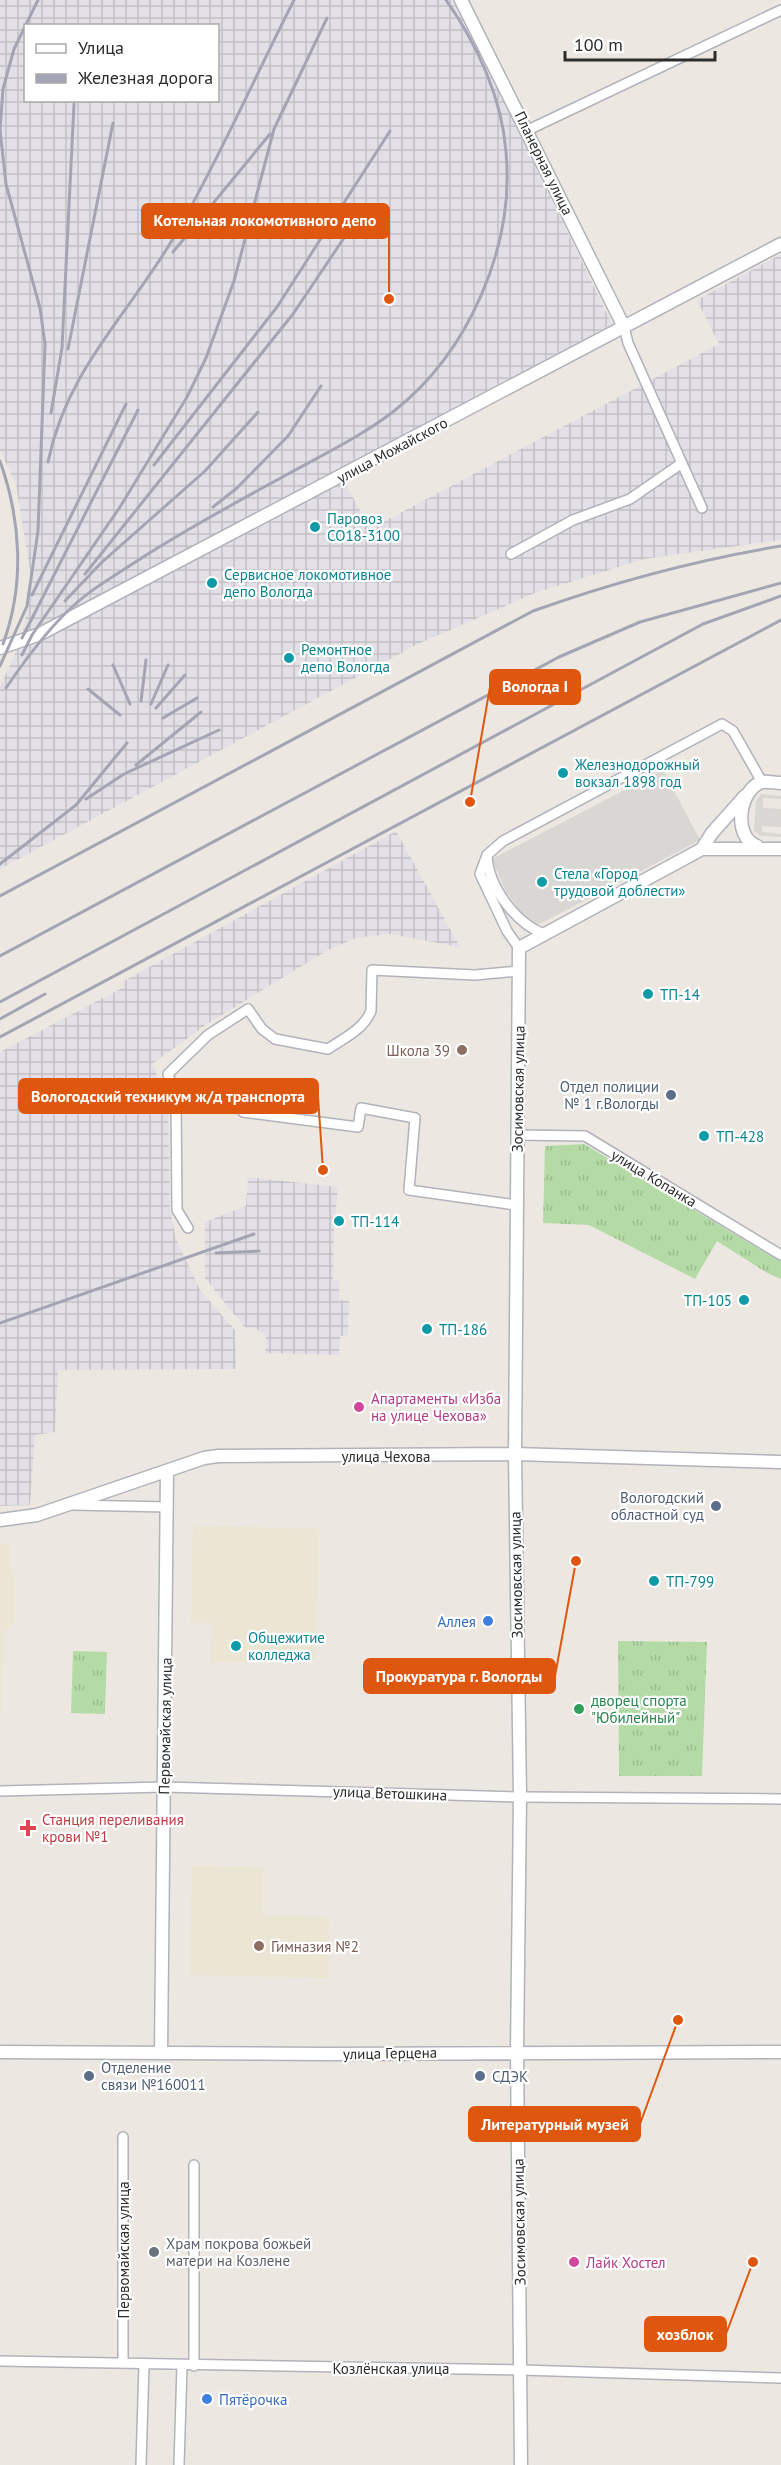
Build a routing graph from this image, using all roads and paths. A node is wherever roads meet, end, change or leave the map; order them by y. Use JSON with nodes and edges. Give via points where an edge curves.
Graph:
{"nodes":[{"id":1,"x":461,"y":0,"type":"edge"},
{"id":2,"x":781,"y":10,"type":"edge"},
{"id":3,"x":528,"y":130,"type":"junction"},
{"id":4,"x":781,"y":244,"type":"edge"},
{"id":5,"x":624,"y":327,"type":"junction"},
{"id":6,"x":682,"y":463,"type":"junction"},
{"id":7,"x":702,"y":508,"type":"dead end"},
{"id":8,"x":511,"y":554,"type":"dead end"},
{"id":9,"x":0,"y":648,"type":"edge"},
{"id":10,"x":771,"y":783,"type":"edge"},
{"id":11,"x":747,"y":793,"type":"junction"},
{"id":12,"x":758,"y":847,"type":"junction"},
{"id":13,"x":702,"y":849,"type":"junction"},
{"id":14,"x":781,"y":849,"type":"edge"},
{"id":15,"x":487,"y":855,"type":"junction"},
{"id":16,"x":544,"y":934,"type":"junction"},
{"id":17,"x":519,"y":948,"type":"junction"},
{"id":18,"x":519,"y":971,"type":"junction"},
{"id":19,"x":243,"y":1112,"type":"dead end"},
{"id":20,"x":517,"y":1135,"type":"junction"},
{"id":21,"x":516,"y":1205,"type":"junction"},
{"id":22,"x":188,"y":1228,"type":"dead end"},
{"id":23,"x":781,"y":1255,"type":"edge"},
{"id":24,"x":515,"y":1454,"type":"junction"},
{"id":25,"x":781,"y":1462,"type":"edge"},
{"id":26,"x":167,"y":1471,"type":"junction"},
{"id":27,"x":71,"y":1505,"type":"junction"},
{"id":28,"x":168,"y":1507,"type":"junction"},
{"id":29,"x":0,"y":1520,"type":"edge"},
{"id":30,"x":164,"y":1787,"type":"junction"},
{"id":31,"x":0,"y":1791,"type":"edge"},
{"id":32,"x":520,"y":1797,"type":"junction"},
{"id":33,"x":781,"y":1799,"type":"edge"},
{"id":34,"x":0,"y":2052,"type":"edge"},
{"id":35,"x":517,"y":2052,"type":"junction"},
{"id":36,"x":781,"y":2052,"type":"edge"},
{"id":37,"x":161,"y":2053,"type":"junction"},
{"id":38,"x":123,"y":2137,"type":"dead end"},
{"id":39,"x":194,"y":2165,"type":"dead end"},
{"id":40,"x":0,"y":2361,"type":"edge"},
{"id":41,"x":123,"y":2363,"type":"junction"},
{"id":42,"x":144,"y":2365,"type":"junction"},
{"id":43,"x":182,"y":2366,"type":"junction"},
{"id":44,"x":194,"y":2366,"type":"junction"},
{"id":45,"x":521,"y":2370,"type":"junction"},
{"id":46,"x":781,"y":2378,"type":"edge"},
{"id":47,"x":141,"y":2465,"type":"edge"},
{"id":48,"x":179,"y":2465,"type":"edge"},
{"id":49,"x":521,"y":2465,"type":"edge"}],
"edges":[{"from":1,"to":3,"type":"street","name":"Планерная улица"},
{"from":2,"to":3,"type":"street"},
{"from":3,"to":5,"type":"street","name":"Планерная улица"},
{"from":4,"to":5,"type":"street","name":"улица Можайского"},
{"from":5,"to":6,"type":"street"},
{"from":5,"to":9,"type":"street","name":"улица Можайского","via":[[40,634]]},
{"from":6,"to":7,"type":"street"},
{"from":6,"to":8,"type":"street","via":[[630,499],[573,520]]},
{"from":10,"to":11,"type":"street"},
{"from":10,"to":15,"type":"street","via":[[733,731],[722,724],[511,836]]},
{"from":11,"to":12,"type":"street","via":[[742,831],[745,839]]},
{"from":11,"to":13,"type":"street"},
{"from":12,"to":13,"type":"street"},
{"from":12,"to":14,"type":"street"},
{"from":13,"to":16,"type":"street"},
{"from":15,"to":16,"type":"street","via":[[495,883],[506,902],[526,925]]},
{"from":15,"to":17,"type":"street","via":[[482,882]]},
{"from":16,"to":17,"type":"street"},
{"from":17,"to":18,"type":"street","name":"Зосимовская улица"},
{"from":18,"to":20,"type":"street","name":"Зосимовская улица"},
{"from":18,"to":22,"type":"street","via":[[475,975],[372,970],[369,1017],[360,1028],[328,1049],[275,1040],[248,1009],[208,1035],[168,1074],[176,1099],[177,1210]]},
{"from":19,"to":21,"type":"street","via":[[358,1127],[361,1108],[415,1118],[409,1190]]},
{"from":20,"to":21,"type":"street","name":"Зосимовская улица"},
{"from":20,"to":23,"type":"street","name":"улица Копанка","via":[[585,1136]]},
{"from":21,"to":24,"type":"street","name":"Зосимовская улица"},
{"from":24,"to":25,"type":"street","name":"улица Чехова"},
{"from":24,"to":26,"type":"street","name":"улица Чехова","via":[[218,1456]]},
{"from":24,"to":32,"type":"street","name":"Зосимовская улица"},
{"from":26,"to":27,"type":"street","name":"улица Чехова"},
{"from":26,"to":28,"type":"street","name":"Первомайская улица"},
{"from":27,"to":28,"type":"street"},
{"from":27,"to":29,"type":"street","name":"улица Чехова"},
{"from":28,"to":30,"type":"street","name":"Первомайская улица"},
{"from":30,"to":31,"type":"street","name":"улица Ветошкина"},
{"from":30,"to":32,"type":"street","name":"улица Ветошкина"},
{"from":30,"to":37,"type":"street","name":"Первомайская улица"},
{"from":32,"to":33,"type":"street","name":"улица Ветошкина"},
{"from":32,"to":35,"type":"street","name":"Зосимовская улица"},
{"from":34,"to":37,"type":"street","name":"улица Герцена"},
{"from":35,"to":36,"type":"street","name":"улица Герцена"},
{"from":35,"to":37,"type":"street","name":"улица Герцена"},
{"from":35,"to":45,"type":"street","name":"Зосимовская улица"},
{"from":38,"to":41,"type":"street","name":"Первомайская улица"},
{"from":39,"to":44,"type":"street"},
{"from":40,"to":41,"type":"street","name":"Козлёнская улица"},
{"from":41,"to":42,"type":"street","name":"Козлёнская улица"},
{"from":42,"to":43,"type":"street","name":"Козлёнская улица"},
{"from":42,"to":47,"type":"street"},
{"from":43,"to":44,"type":"street","name":"Козлёнская улица"},
{"from":43,"to":48,"type":"street"},
{"from":44,"to":45,"type":"street","name":"Козлёнская улица"},
{"from":45,"to":46,"type":"street","name":"Козлёнская улица"},
{"from":45,"to":49,"type":"street","name":"Зосимовская улица"}]}
